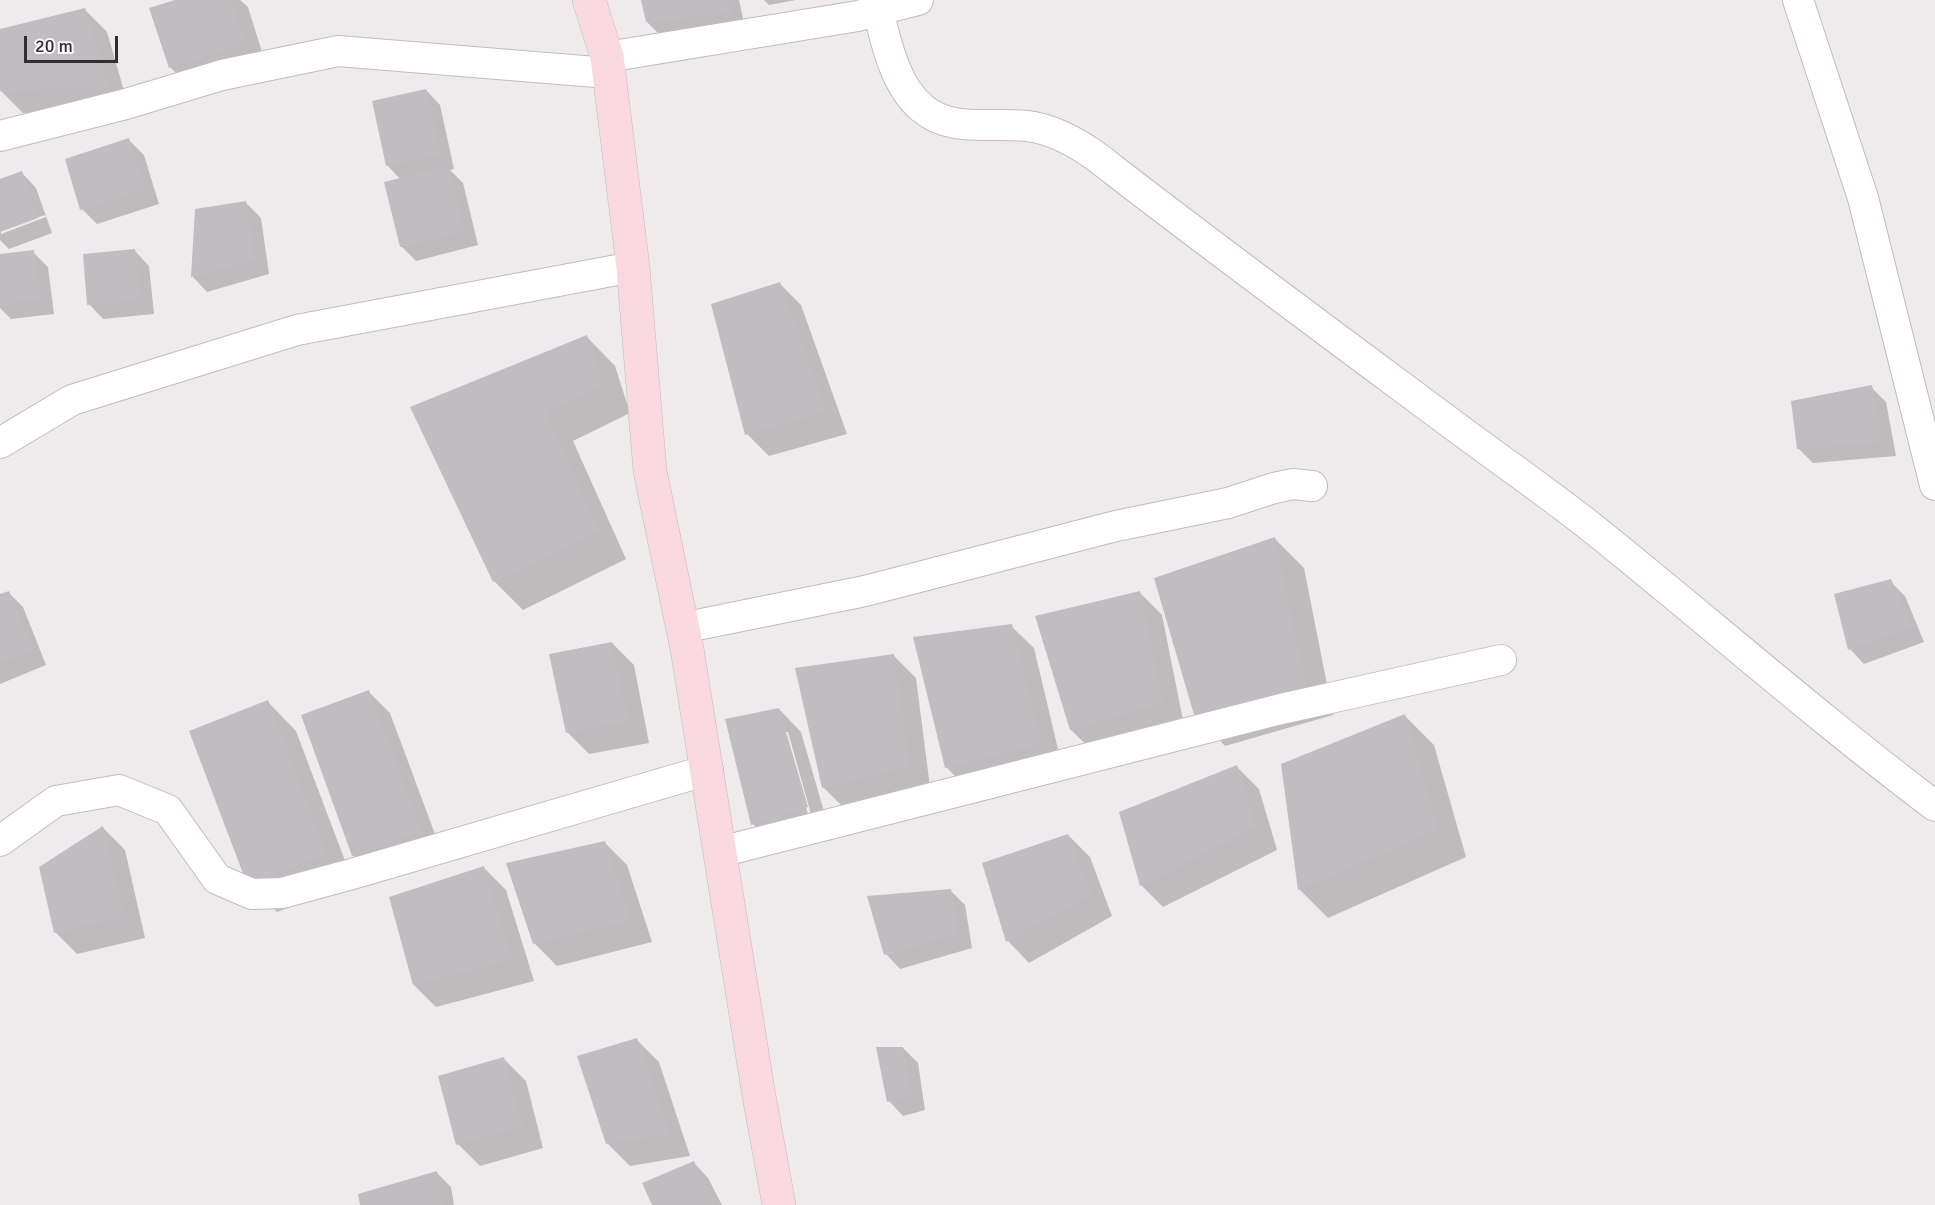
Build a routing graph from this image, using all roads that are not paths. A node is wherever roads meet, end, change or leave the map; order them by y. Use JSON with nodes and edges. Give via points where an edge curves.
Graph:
{"nodes":[{"id":1,"x":589,"y":0,"type":"edge"},
{"id":2,"x":918,"y":0,"type":"edge"},
{"id":3,"x":1798,"y":0,"type":"edge"},
{"id":4,"x":878,"y":10,"type":"junction"},
{"id":5,"x":608,"y":65,"type":"junction"},
{"id":6,"x":0,"y":136,"type":"edge"},
{"id":7,"x":633,"y":267,"type":"junction"},
{"id":8,"x":0,"y":443,"type":"edge"},
{"id":9,"x":1935,"y":485,"type":"edge"},
{"id":10,"x":1312,"y":486,"type":"dead end"},
{"id":11,"x":682,"y":628,"type":"junction"},
{"id":12,"x":1501,"y":660,"type":"dead end"},
{"id":13,"x":708,"y":770,"type":"junction"},
{"id":14,"x":1935,"y":806,"type":"edge"},
{"id":15,"x":0,"y":841,"type":"edge"},
{"id":16,"x":720,"y":852,"type":"junction"},
{"id":17,"x":779,"y":1205,"type":"edge"}],
"edges":[{"from":1,"to":5,"type":"street"},
{"from":2,"to":4,"type":"street"},
{"from":3,"to":9,"type":"street","via":[[1863,198]]},
{"from":4,"to":5,"type":"street"},
{"from":4,"to":14,"type":"street","via":[[896,69],[922,108],[940,119],[961,124],[1032,127],[1063,136],[1094,154],[1589,526],[1862,751]]},
{"from":5,"to":6,"type":"street","via":[[338,51],[222,75]]},
{"from":5,"to":7,"type":"street"},
{"from":7,"to":8,"type":"street","via":[[297,330],[72,400]]},
{"from":7,"to":11,"type":"street","via":[[650,471]]},
{"from":10,"to":11,"type":"street","via":[[1293,484],[1275,488],[1228,503],[1116,526],[865,591]]},
{"from":11,"to":13,"type":"street"},
{"from":12,"to":16,"type":"street","via":[[1281,709]]},
{"from":13,"to":15,"type":"street","via":[[282,893],[252,894],[217,879],[168,810],[119,790],[56,801]]},
{"from":13,"to":16,"type":"street"},
{"from":16,"to":17,"type":"street"}]}
